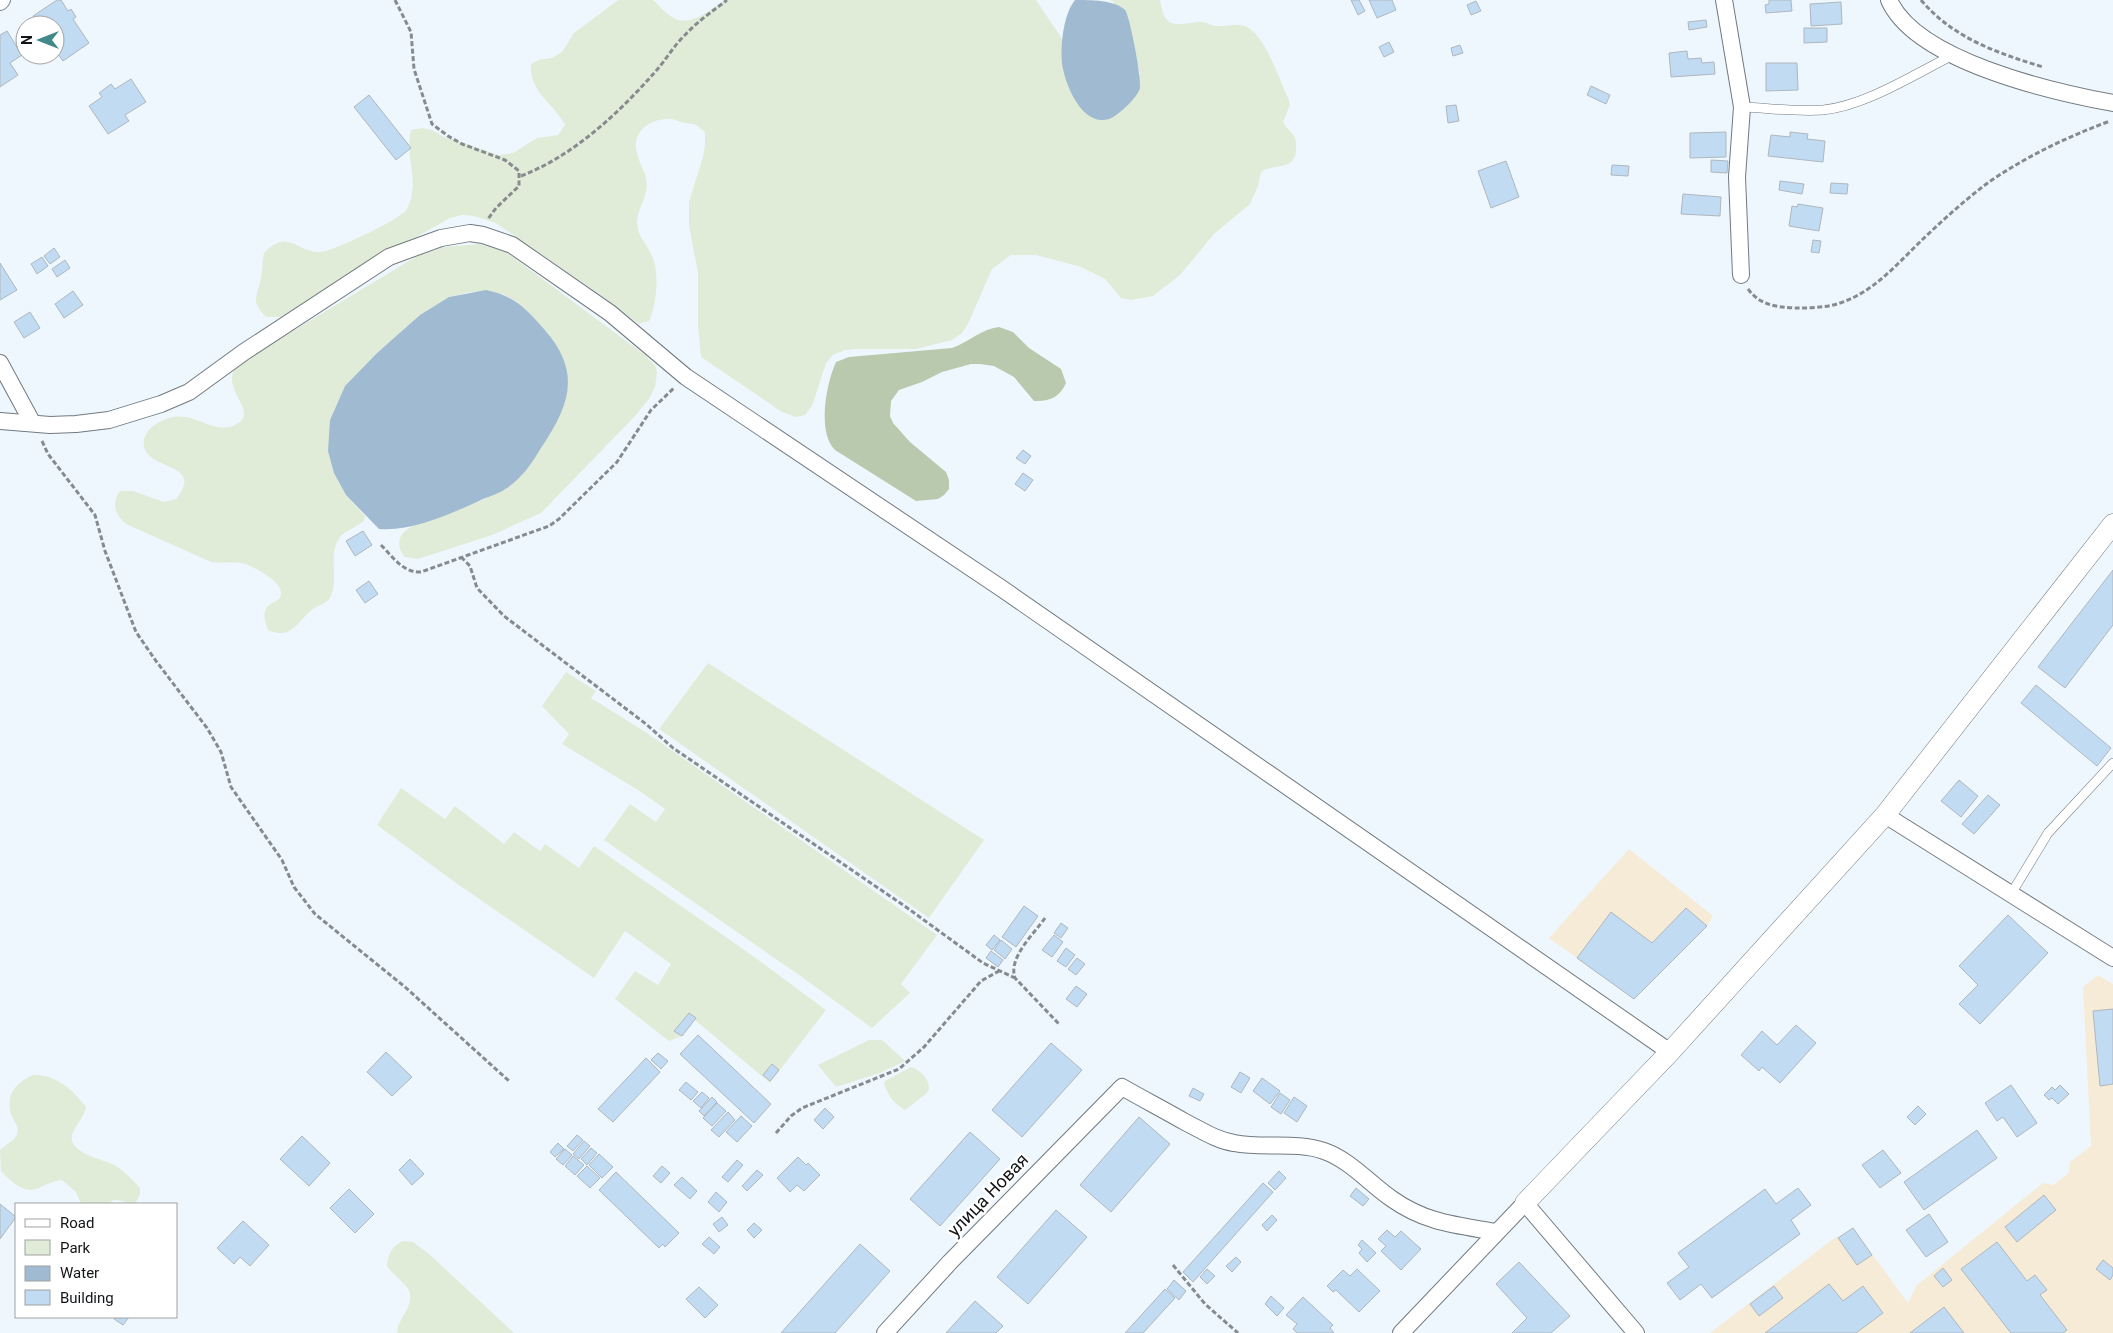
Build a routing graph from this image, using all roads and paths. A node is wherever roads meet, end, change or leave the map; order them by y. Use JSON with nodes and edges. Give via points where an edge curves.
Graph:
{"nodes":[{"id":1,"x":395,"y":0,"type":"edge"},
{"id":2,"x":727,"y":0,"type":"edge"},
{"id":3,"x":1724,"y":0,"type":"edge"},
{"id":4,"x":1889,"y":0,"type":"edge"},
{"id":5,"x":1921,"y":0,"type":"edge"},
{"id":6,"x":1953,"y":55,"type":"junction"},
{"id":7,"x":2046,"y":68,"type":"dead end"},
{"id":8,"x":2113,"y":103,"type":"edge"},
{"id":9,"x":1742,"y":107,"type":"junction"},
{"id":10,"x":2113,"y":120,"type":"edge"},
{"id":11,"x":521,"y":176,"type":"junction"},
{"id":12,"x":483,"y":234,"type":"junction"},
{"id":13,"x":1741,"y":275,"type":"joint"},
{"id":14,"x":0,"y":363,"type":"edge"},
{"id":15,"x":686,"y":377,"type":"junction"},
{"id":16,"x":0,"y":421,"type":"edge"},
{"id":17,"x":32,"y":422,"type":"junction"},
{"id":18,"x":2113,"y":524,"type":"edge"},
{"id":19,"x":381,"y":544,"type":"dead end"},
{"id":20,"x":461,"y":557,"type":"junction"},
{"id":21,"x":2113,"y":763,"type":"edge"},
{"id":22,"x":1885,"y":815,"type":"junction"},
{"id":23,"x":2011,"y":894,"type":"junction"},
{"id":24,"x":1044,"y":918,"type":"dead end"},
{"id":25,"x":2113,"y":958,"type":"edge"},
{"id":26,"x":999,"y":972,"type":"junction"},
{"id":27,"x":1015,"y":978,"type":"junction"},
{"id":28,"x":1059,"y":1024,"type":"dead end"},
{"id":29,"x":1670,"y":1052,"type":"junction"},
{"id":30,"x":508,"y":1081,"type":"dead end"},
{"id":31,"x":776,"y":1133,"type":"dead end"},
{"id":32,"x":1525,"y":1204,"type":"junction"},
{"id":33,"x":1496,"y":1232,"type":"junction"},
{"id":34,"x":1173,"y":1266,"type":"dead end"},
{"id":35,"x":885,"y":1333,"type":"edge"},
{"id":36,"x":1238,"y":1333,"type":"edge"},
{"id":37,"x":1401,"y":1333,"type":"edge"},
{"id":38,"x":1636,"y":1333,"type":"edge"}],
"edges":[{"from":1,"to":11,"type":"path","via":[[411,32],[414,69],[432,124],[462,144],[505,160],[520,171]]},
{"from":2,"to":11,"type":"path","via":[[685,34],[615,115],[563,154]]},
{"from":3,"to":9,"type":"street"},
{"from":4,"to":6,"type":"street","via":[[1911,29]]},
{"from":5,"to":7,"type":"path","via":[[1950,28],[1972,41]]},
{"from":6,"to":8,"type":"street","via":[[2022,82]]},
{"from":6,"to":9,"type":"lane","via":[[1848,105],[1823,110]]},
{"from":9,"to":13,"type":"street","via":[[1737,178]]},
{"from":10,"to":13,"type":"path","via":[[2025,158],[1952,212],[1867,290],[1840,303],[1812,308],[1783,308],[1761,302],[1748,290]]},
{"from":11,"to":12,"type":"path","via":[[520,186],[496,208],[485,224]]},
{"from":12,"to":15,"type":"street","via":[[512,245],[610,313]]},
{"from":12,"to":17,"type":"street","via":[[441,238],[389,256],[189,392],[161,404],[109,420],[50,426]]},
{"from":14,"to":17,"type":"street"},
{"from":15,"to":20,"type":"path","via":[[651,410],[617,462],[559,519],[548,526]]},
{"from":15,"to":29,"type":"street","via":[[1001,588]]},
{"from":16,"to":17,"type":"street"},
{"from":17,"to":30,"type":"path","via":[[48,454],[95,515],[136,632],[207,728],[221,752],[231,786],[282,860],[294,887],[315,914],[405,987]]},
{"from":18,"to":22,"type":"street"},
{"from":19,"to":20,"type":"path","via":[[412,572],[421,572]]},
{"from":20,"to":26,"type":"path","via":[[470,566],[477,588],[504,616],[673,748]]},
{"from":21,"to":23,"type":"lane","via":[[2048,833]]},
{"from":22,"to":23,"type":"street"},
{"from":22,"to":29,"type":"street"},
{"from":23,"to":25,"type":"street"},
{"from":24,"to":27,"type":"path","via":[[1015,960],[1012,970]]},
{"from":26,"to":27,"type":"path"},
{"from":26,"to":31,"type":"path","via":[[981,981],[924,1047],[899,1069],[802,1108]]},
{"from":27,"to":28,"type":"path"},
{"from":29,"to":32,"type":"street"},
{"from":32,"to":33,"type":"street"},
{"from":32,"to":38,"type":"street"},
{"from":33,"to":35,"type":"street","name":"улица Новая","via":[[1420,1216],[1325,1151],[1310,1147],[1230,1143],[1122,1087]]},
{"from":33,"to":37,"type":"street"},
{"from":34,"to":36,"type":"path","via":[[1205,1304]]}]}
